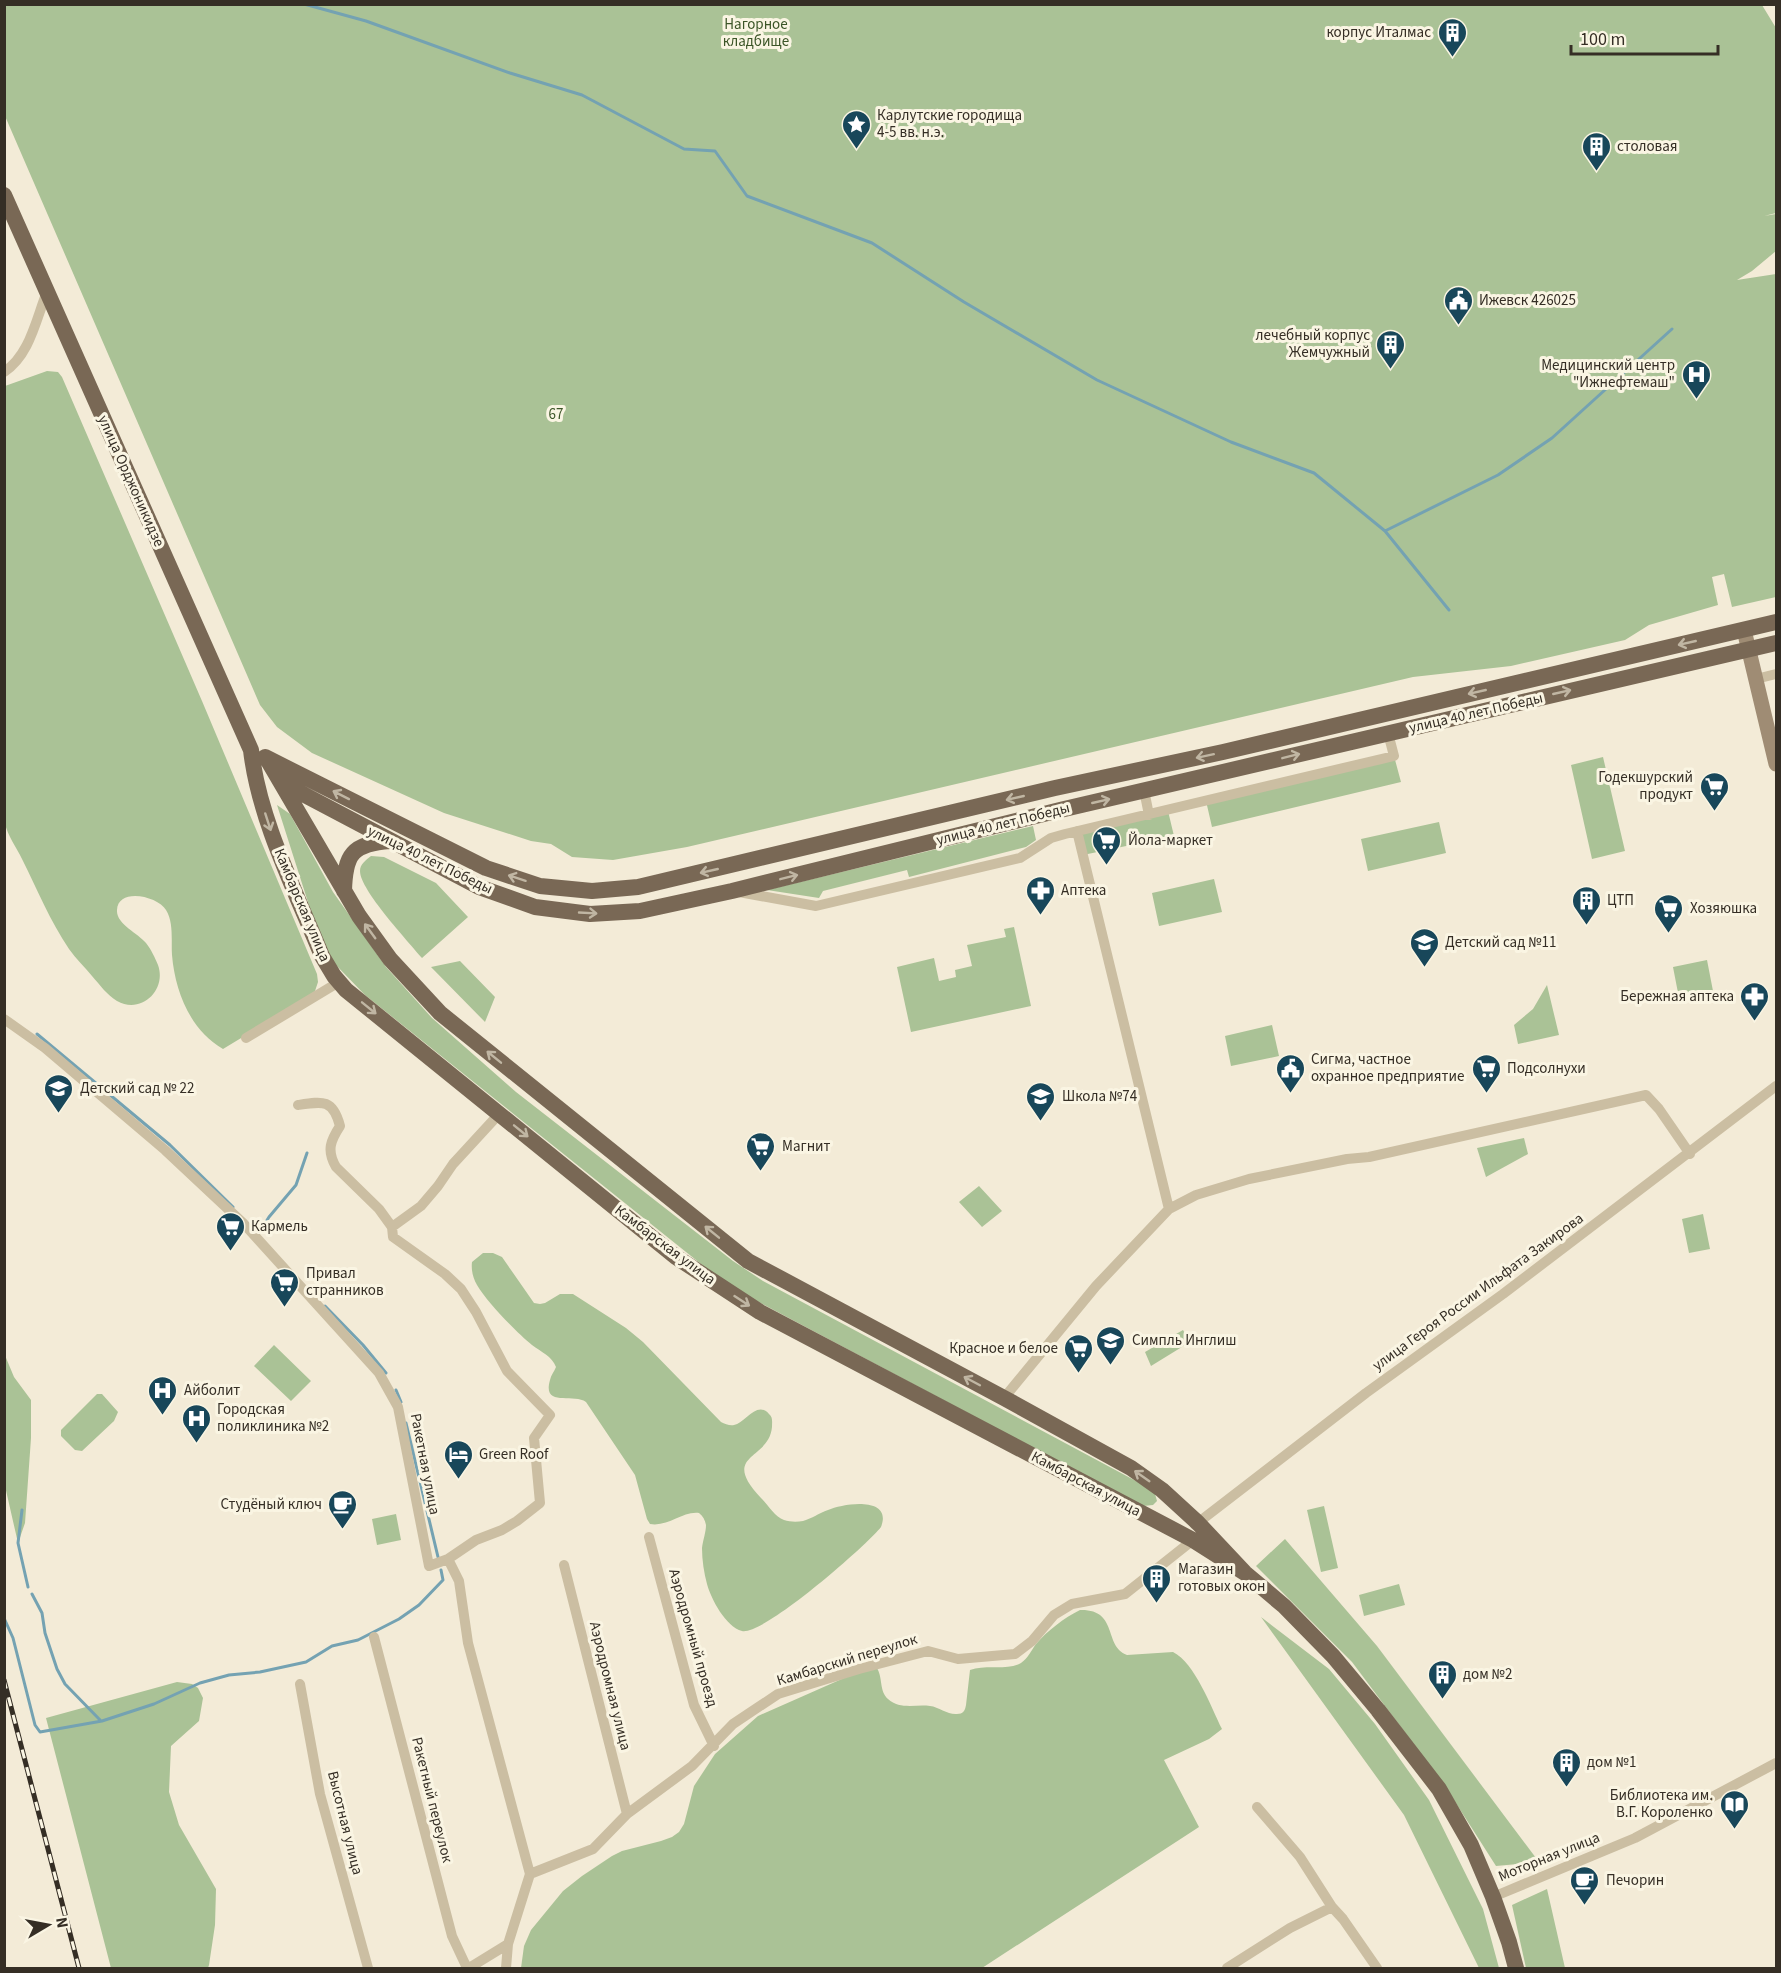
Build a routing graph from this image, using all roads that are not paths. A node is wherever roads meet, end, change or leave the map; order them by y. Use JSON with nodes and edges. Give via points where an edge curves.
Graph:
{"nodes":[{"id":1,"x":4,"y":195,"type":"edge"},
{"id":2,"x":47,"y":292,"type":"junction"},
{"id":3,"x":4,"y":372,"type":"edge"},
{"id":4,"x":1776,"y":622,"type":"edge"},
{"id":5,"x":1744,"y":630,"type":"junction"},
{"id":6,"x":1776,"y":643,"type":"edge"},
{"id":7,"x":1749,"y":649,"type":"junction"},
{"id":8,"x":1776,"y":674,"type":"edge"},
{"id":9,"x":1756,"y":679,"type":"junction"},
{"id":10,"x":1388,"y":733,"type":"junction"},
{"id":11,"x":257,"y":758,"type":"junction"},
{"id":12,"x":1776,"y":764,"type":"edge"},
{"id":13,"x":281,"y":782,"type":"junction"},
{"id":14,"x":307,"y":788,"type":"junction"},
{"id":15,"x":1144,"y":790,"type":"junction"},
{"id":16,"x":1149,"y":815,"type":"junction"},
{"id":17,"x":1077,"y":831,"type":"junction"},
{"id":18,"x":390,"y":841,"type":"junction"},
{"id":19,"x":344,"y":891,"type":"junction"},
{"id":20,"x":732,"y":891,"type":"junction"},
{"id":21,"x":339,"y":982,"type":"junction"},
{"id":22,"x":4,"y":1019,"type":"edge"},
{"id":23,"x":246,"y":1038,"type":"dead end"},
{"id":24,"x":1776,"y":1086,"type":"edge"},
{"id":25,"x":298,"y":1105,"type":"dead end"},
{"id":26,"x":499,"y":1114,"type":"junction"},
{"id":27,"x":1690,"y":1154,"type":"junction"},
{"id":28,"x":1169,"y":1209,"type":"junction"},
{"id":29,"x":392,"y":1227,"type":"junction"},
{"id":30,"x":1004,"y":1398,"type":"junction"},
{"id":31,"x":1161,"y":1490,"type":"junction"},
{"id":32,"x":1138,"y":1512,"type":"junction"},
{"id":33,"x":1198,"y":1522,"type":"junction"},
{"id":34,"x":649,"y":1537,"type":"dead end"},
{"id":35,"x":1188,"y":1538,"type":"junction"},
{"id":36,"x":448,"y":1559,"type":"junction"},
{"id":37,"x":564,"y":1565,"type":"dead end"},
{"id":38,"x":1245,"y":1573,"type":"junction"},
{"id":39,"x":375,"y":1637,"type":"dead end"},
{"id":40,"x":300,"y":1684,"type":"dead end"},
{"id":41,"x":714,"y":1746,"type":"junction"},
{"id":42,"x":1776,"y":1764,"type":"edge"},
{"id":43,"x":1257,"y":1807,"type":"dead end"},
{"id":44,"x":627,"y":1814,"type":"junction"},
{"id":45,"x":530,"y":1874,"type":"junction"},
{"id":46,"x":1493,"y":1897,"type":"junction"},
{"id":47,"x":1332,"y":1907,"type":"junction"},
{"id":48,"x":508,"y":1944,"type":"junction"},
{"id":49,"x":368,"y":1968,"type":"edge"},
{"id":50,"x":468,"y":1968,"type":"edge"},
{"id":51,"x":506,"y":1968,"type":"edge"},
{"id":52,"x":1227,"y":1968,"type":"edge"},
{"id":53,"x":1377,"y":1968,"type":"edge"},
{"id":54,"x":1516,"y":1968,"type":"edge"}],
"edges":[{"from":1,"to":2,"type":"main road","name":"улица Орджоникидзе"},
{"from":2,"to":3,"type":"street","via":[[27,347]]},
{"from":2,"to":11,"type":"main road","name":"улица Орджоникидзе"},
{"from":4,"to":5,"type":"main road","name":"улица 40 лет Победы"},
{"from":5,"to":7,"type":"main road"},
{"from":5,"to":14,"type":"main road","name":"улица 40 лет Победы","one_way":true,"via":[[639,887],[592,891],[540,886],[486,868]]},
{"from":6,"to":7,"type":"main road","name":"улица 40 лет Победы"},
{"from":7,"to":9,"type":"main road"},
{"from":10,"to":7,"type":"main road","name":"улица 40 лет Победы","one_way":true},
{"from":8,"to":9,"type":"street"},
{"from":9,"to":12,"type":"main road"},
{"from":15,"to":10,"type":"main road","name":"улица 40 лет Победы","one_way":true},
{"from":10,"to":16,"type":"street","via":[[1394,756]]},
{"from":11,"to":13,"type":"main road","name":"улица 40 лет Победы"},
{"from":11,"to":14,"type":"main road","name":"улица 40 лет Победы"},
{"from":11,"to":21,"type":"main road","name":"Камбарская улица","one_way":true,"via":[[268,824],[322,956]]},
{"from":13,"to":14,"type":"main road","name":"улица 40 лет Победы"},
{"from":13,"to":19,"type":"main road","name":"Камбарская улица"},
{"from":14,"to":18,"type":"main road","name":"улица 40 лет Победы"},
{"from":15,"to":16,"type":"street"},
{"from":20,"to":15,"type":"main road","name":"улица 40 лет Победы","one_way":true},
{"from":16,"to":17,"type":"street"},
{"from":17,"to":20,"type":"street","via":[[1051,838],[1020,858],[816,906]]},
{"from":17,"to":28,"type":"street"},
{"from":18,"to":19,"type":"main road","via":[[362,846],[354,852],[344,875]]},
{"from":18,"to":20,"type":"main road","name":"улица 40 лет Победы","one_way":true,"via":[[479,887],[536,907],[590,914],[640,911]]},
{"from":30,"to":19,"type":"main road","name":"Камбарская улица","one_way":true,"via":[[748,1262],[440,1013],[390,959]]},
{"from":21,"to":23,"type":"street"},
{"from":21,"to":26,"type":"main road","name":"Камбарская улица","one_way":true},
{"from":22,"to":36,"type":"street","name":"Ракетная улица","via":[[54,1055],[244,1224],[379,1373],[398,1407],[429,1566]]},
{"from":24,"to":27,"type":"street","name":"улица Героя России Ильфата Закирова"},
{"from":25,"to":29,"type":"street","via":[[327,1104],[337,1112],[340,1126],[331,1139],[331,1159]]},
{"from":26,"to":29,"type":"street","via":[[421,1206]]},
{"from":26,"to":32,"type":"main road","name":"Камбарская улица","one_way":true,"via":[[676,1257],[760,1312]]},
{"from":27,"to":28,"type":"street","via":[[1646,1095],[1370,1157],[1249,1179],[1196,1195]]},
{"from":27,"to":33,"type":"street","name":"улица Героя России Ильфата Закирова","via":[[1365,1393]]},
{"from":28,"to":30,"type":"street","via":[[1096,1286]]},
{"from":29,"to":36,"type":"street","via":[[393,1237],[461,1289],[507,1371],[550,1415],[534,1438],[540,1503],[517,1521],[476,1540]]},
{"from":31,"to":30,"type":"main road","name":"Камбарская улица","one_way":true,"via":[[1131,1468]]},
{"from":31,"to":32,"type":"main road","via":[[1163,1503]]},
{"from":31,"to":33,"type":"main road","name":"Камбарская улица"},
{"from":32,"to":35,"type":"main road","name":"Камбарская улица"},
{"from":33,"to":35,"type":"street","name":"улица Героя России Ильфата Закирова"},
{"from":33,"to":38,"type":"main road","name":"Камбарская улица"},
{"from":34,"to":41,"type":"street","name":"Аэродромный проезд","via":[[694,1705]]},
{"from":35,"to":38,"type":"main road","name":"Камбарская улица"},
{"from":35,"to":41,"type":"street","name":"Камбарский переулок","via":[[1125,1594],[1072,1604],[1054,1615],[1016,1654],[958,1659],[928,1651],[859,1669],[778,1694],[733,1724]]},
{"from":36,"to":45,"type":"street","via":[[459,1581],[468,1643]]},
{"from":37,"to":44,"type":"street","name":"Аэродромная улица"},
{"from":38,"to":46,"type":"main road","name":"Камбарская улица","via":[[1333,1656],[1378,1710],[1439,1790],[1471,1845]]},
{"from":39,"to":50,"type":"street","name":"Ракетный переулок","via":[[452,1936]]},
{"from":40,"to":49,"type":"street","name":"Высотная улица","via":[[320,1794]]},
{"from":41,"to":44,"type":"street","name":"Камбарский переулок"},
{"from":42,"to":46,"type":"street","name":"Моторная улица","via":[[1635,1838]]},
{"from":43,"to":47,"type":"street","via":[[1300,1857]]},
{"from":44,"to":45,"type":"street","name":"Камбарский переулок","via":[[593,1849]]},
{"from":45,"to":48,"type":"street"},
{"from":46,"to":54,"type":"main road","name":"Камбарская улица"},
{"from":47,"to":52,"type":"street"},
{"from":47,"to":53,"type":"street"},
{"from":48,"to":50,"type":"street"},
{"from":48,"to":51,"type":"street"}]}
